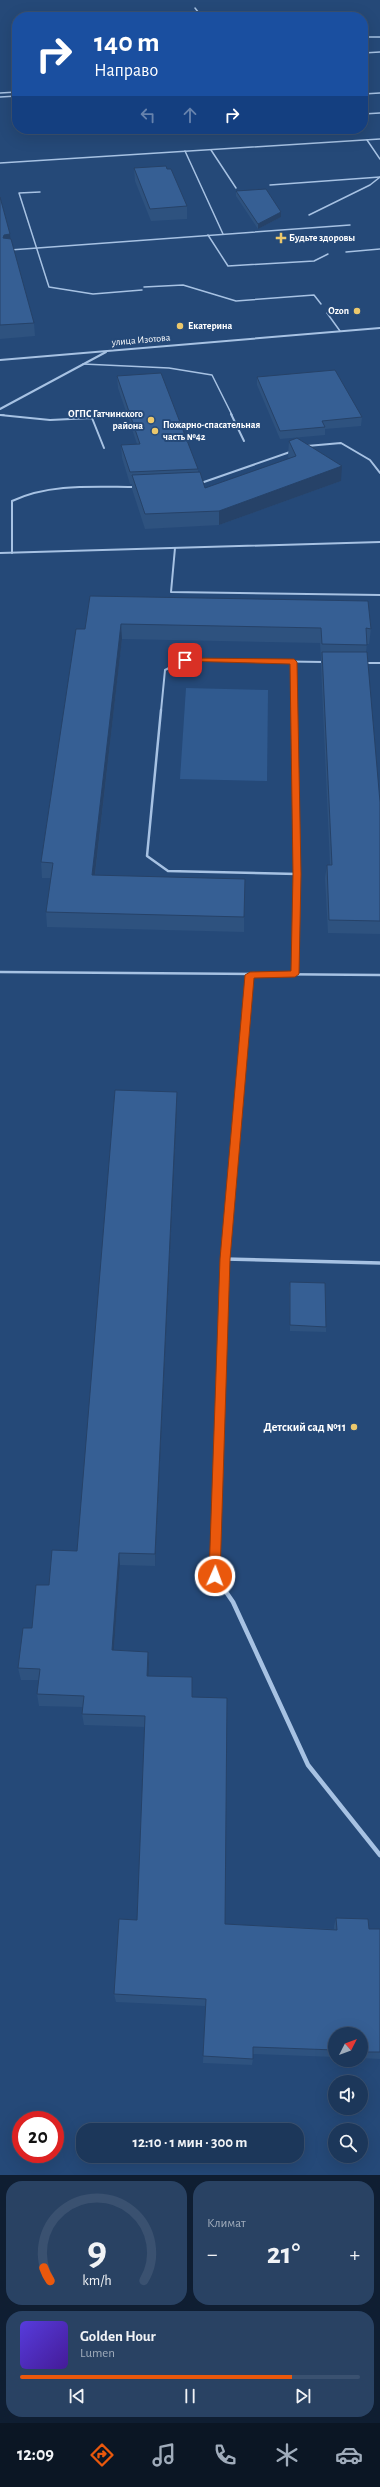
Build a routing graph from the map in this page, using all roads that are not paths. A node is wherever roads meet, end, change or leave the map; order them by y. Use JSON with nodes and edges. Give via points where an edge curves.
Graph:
{"nodes":[{"id":1,"x":195,"y":8,"type":"dead end"},
{"id":2,"x":198,"y":12,"type":"edge"},
{"id":3,"x":368,"y":37,"type":"edge"},
{"id":4,"x":380,"y":37,"type":"edge"},
{"id":5,"x":380,"y":52,"type":"edge"},
{"id":6,"x":368,"y":53,"type":"edge"},
{"id":7,"x":12,"y":92,"type":"edge"},
{"id":8,"x":0,"y":93,"type":"edge"},
{"id":9,"x":368,"y":94,"type":"edge"},
{"id":10,"x":380,"y":94,"type":"edge"},
{"id":11,"x":12,"y":96,"type":"edge"},
{"id":12,"x":0,"y":97,"type":"edge"},
{"id":13,"x":380,"y":113,"type":"edge"},
{"id":14,"x":368,"y":114,"type":"edge"},
{"id":15,"x":380,"y":139,"type":"edge"},
{"id":16,"x":367,"y":140,"type":"junction"},
{"id":17,"x":211,"y":150,"type":"junction"},
{"id":18,"x":185,"y":151,"type":"junction"},
{"id":19,"x":380,"y":159,"type":"edge"},
{"id":20,"x":0,"y":163,"type":"edge"},
{"id":21,"x":380,"y":177,"type":"edge"},
{"id":22,"x":270,"y":185,"type":"dead end"},
{"id":23,"x":236,"y":188,"type":"dead end"},
{"id":24,"x":40,"y":192,"type":"dead end"},
{"id":25,"x":309,"y":215,"type":"dead end"},
{"id":26,"x":350,"y":225,"type":"dead end"},
{"id":27,"x":223,"y":234,"type":"junction"},
{"id":28,"x":208,"y":235,"type":"junction"},
{"id":29,"x":37,"y":248,"type":"junction"},
{"id":30,"x":380,"y":249,"type":"edge"},
{"id":31,"x":6,"y":250,"type":"edge"},
{"id":32,"x":346,"y":252,"type":"dead end"},
{"id":33,"x":328,"y":254,"type":"dead end"},
{"id":34,"x":144,"y":287,"type":"dead end"},
{"id":35,"x":142,"y":290,"type":"dead end"},
{"id":36,"x":321,"y":304,"type":"dead end"},
{"id":37,"x":327,"y":313,"type":"dead end"},
{"id":38,"x":380,"y":328,"type":"edge"},
{"id":39,"x":340,"y":331,"type":"junction"},
{"id":40,"x":108,"y":350,"type":"junction"},
{"id":41,"x":0,"y":360,"type":"edge"},
{"id":42,"x":83,"y":364,"type":"junction"},
{"id":43,"x":0,"y":409,"type":"edge"},
{"id":44,"x":0,"y":415,"type":"edge"},
{"id":45,"x":244,"y":441,"type":"dead end"},
{"id":46,"x":104,"y":448,"type":"dead end"},
{"id":47,"x":300,"y":449,"type":"edge"},
{"id":48,"x":293,"y":451,"type":"edge"},
{"id":49,"x":380,"y":473,"type":"edge"},
{"id":50,"x":199,"y":484,"type":"edge"},
{"id":51,"x":143,"y":486,"type":"edge"},
{"id":52,"x":380,"y":542,"type":"edge"},
{"id":53,"x":175,"y":548,"type":"junction"},
{"id":54,"x":12,"y":553,"type":"junction"},
{"id":55,"x":0,"y":554,"type":"edge"},
{"id":56,"x":380,"y":595,"type":"edge"},
{"id":57,"x":294,"y":662,"type":"junction"},
{"id":58,"x":325,"y":662,"type":"edge"},
{"id":59,"x":356,"y":662,"type":"edge"},
{"id":60,"x":380,"y":663,"type":"edge"},
{"id":61,"x":297,"y":874,"type":"junction"},
{"id":62,"x":0,"y":972,"type":"edge"},
{"id":63,"x":295,"y":974,"type":"junction"},
{"id":64,"x":250,"y":975,"type":"junction"},
{"id":65,"x":380,"y":975,"type":"edge"},
{"id":66,"x":225,"y":1259,"type":"junction"},
{"id":67,"x":380,"y":1263,"type":"edge"},
{"id":68,"x":380,"y":1855,"type":"edge"}],
"edges":[{"from":1,"to":2,"type":"lane"},
{"from":3,"to":4,"type":"lane"},
{"from":5,"to":6,"type":"lane"},
{"from":7,"to":8,"type":"lane"},
{"from":9,"to":10,"type":"lane"},
{"from":11,"to":12,"type":"lane"},
{"from":13,"to":14,"type":"lane"},
{"from":15,"to":16,"type":"street"},
{"from":16,"to":17,"type":"street"},
{"from":16,"to":19,"type":"lane"},
{"from":17,"to":18,"type":"street"},
{"from":17,"to":23,"type":"lane"},
{"from":18,"to":20,"type":"street"},
{"from":18,"to":27,"type":"lane"},
{"from":21,"to":22,"type":"lane"},
{"from":21,"to":25,"type":"lane","via":[[370,185]]},
{"from":24,"to":29,"type":"lane","via":[[19,193]]},
{"from":26,"to":27,"type":"lane"},
{"from":27,"to":28,"type":"lane"},
{"from":28,"to":29,"type":"lane"},
{"from":28,"to":33,"type":"lane","via":[[228,266],[314,261]]},
{"from":29,"to":31,"type":"lane"},
{"from":29,"to":35,"type":"lane","via":[[49,287],[93,294]]},
{"from":30,"to":32,"type":"lane"},
{"from":34,"to":36,"type":"lane","via":[[183,285],[236,301],[314,295]]},
{"from":37,"to":39,"type":"lane"},
{"from":38,"to":39,"type":"street","name":"улица Изотова"},
{"from":39,"to":40,"type":"street","name":"улица Изотова"},
{"from":40,"to":41,"type":"street","name":"улица Изотова"},
{"from":40,"to":42,"type":"street"},
{"from":42,"to":43,"type":"street"},
{"from":42,"to":45,"type":"lane","via":[[169,368],[212,375]]},
{"from":44,"to":46,"type":"lane","via":[[50,420],[92,418]]},
{"from":47,"to":49,"type":"lane","via":[[341,443],[370,460]]},
{"from":48,"to":50,"type":"lane"},
{"from":51,"to":54,"type":"lane","via":[[40,490],[22,495],[12,501]]},
{"from":52,"to":53,"type":"lane"},
{"from":53,"to":54,"type":"lane"},
{"from":53,"to":56,"type":"lane","via":[[170,592]]},
{"from":54,"to":55,"type":"lane"},
{"from":57,"to":58,"type":"lane"},
{"from":57,"to":61,"type":"lane"},
{"from":57,"to":61,"type":"lane","via":[[185,660],[165,670],[146,856],[168,871]]},
{"from":59,"to":60,"type":"lane"},
{"from":61,"to":63,"type":"lane"},
{"from":62,"to":64,"type":"lane"},
{"from":63,"to":64,"type":"lane"},
{"from":63,"to":65,"type":"lane"},
{"from":64,"to":66,"type":"lane"},
{"from":66,"to":67,"type":"lane"},
{"from":66,"to":68,"type":"lane","via":[[215,1576],[233,1602],[308,1765]]}]}
